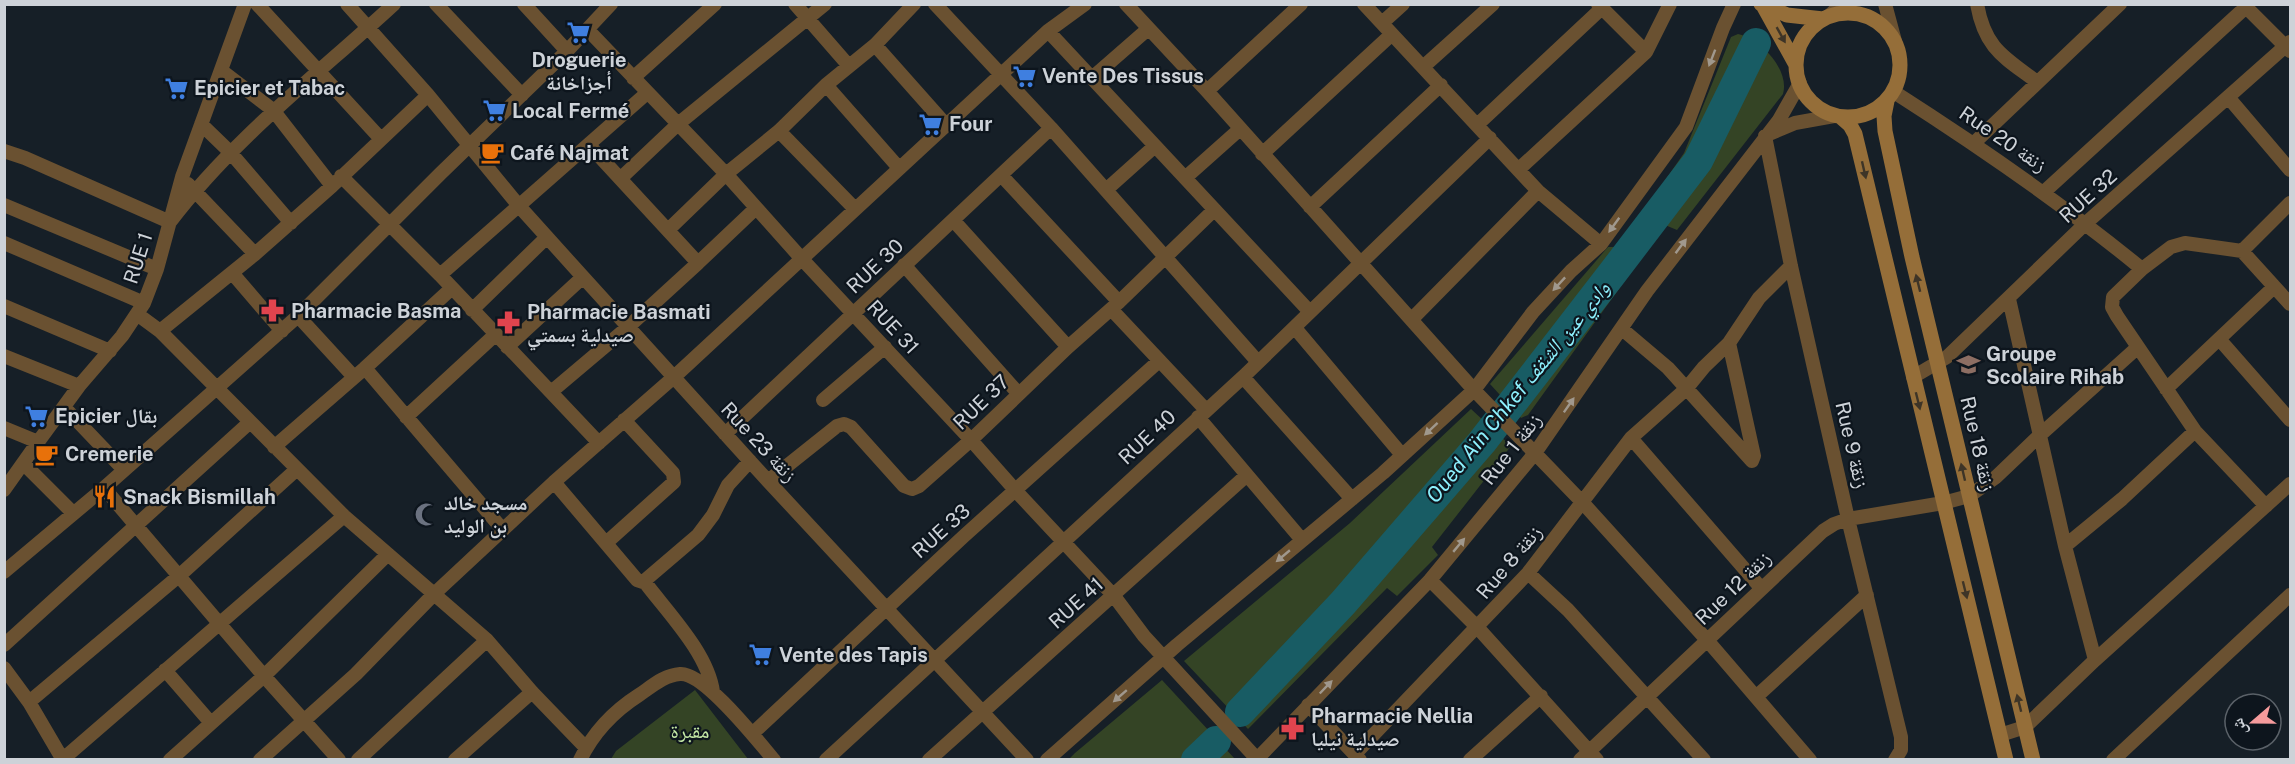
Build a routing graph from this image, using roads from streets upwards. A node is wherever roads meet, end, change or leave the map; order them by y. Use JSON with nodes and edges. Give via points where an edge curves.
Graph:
{"nodes":[{"id":1,"x":245,"y":4,"type":"edge"},
{"id":2,"x":257,"y":4,"type":"edge"},
{"id":3,"x":347,"y":4,"type":"edge"},
{"id":4,"x":394,"y":4,"type":"edge"},
{"id":5,"x":436,"y":4,"type":"edge"},
{"id":6,"x":524,"y":4,"type":"edge"},
{"id":7,"x":611,"y":4,"type":"edge"},
{"id":8,"x":715,"y":4,"type":"edge"},
{"id":9,"x":795,"y":4,"type":"edge"},
{"id":10,"x":825,"y":4,"type":"edge"},
{"id":11,"x":914,"y":4,"type":"edge"},
{"id":12,"x":934,"y":4,"type":"edge"},
{"id":13,"x":1126,"y":4,"type":"edge"},
{"id":14,"x":1301,"y":4,"type":"edge"},
{"id":15,"x":1364,"y":4,"type":"edge"},
{"id":16,"x":1403,"y":4,"type":"edge"},
{"id":17,"x":1492,"y":4,"type":"edge"},
{"id":18,"x":1670,"y":4,"type":"edge"},
{"id":19,"x":1734,"y":4,"type":"edge"},
{"id":20,"x":1842,"y":4,"type":"edge"},
{"id":21,"x":1886,"y":4,"type":"edge"},
{"id":22,"x":1977,"y":4,"type":"edge"},
{"id":23,"x":2120,"y":4,"type":"edge"},
{"id":24,"x":1082,"y":5,"type":"edge"},
{"id":25,"x":1600,"y":6,"type":"edge"},
{"id":26,"x":1762,"y":6,"type":"edge"},
{"id":27,"x":2245,"y":6,"type":"edge"},
{"id":28,"x":1826,"y":17,"type":"junction"},
{"id":29,"x":808,"y":20,"type":"junction"},
{"id":30,"x":1382,"y":23,"type":"junction"},
{"id":31,"x":369,"y":28,"type":"junction"},
{"id":32,"x":1148,"y":28,"type":"junction"},
{"id":33,"x":588,"y":30,"type":"junction"},
{"id":34,"x":1048,"y":31,"type":"junction"},
{"id":35,"x":1392,"y":34,"type":"junction"},
{"id":36,"x":1895,"y":41,"type":"junction"},
{"id":37,"x":875,"y":45,"type":"junction"},
{"id":38,"x":2289,"y":46,"type":"edge"},
{"id":39,"x":567,"y":51,"type":"junction"},
{"id":40,"x":1646,"y":52,"type":"junction"},
{"id":41,"x":1795,"y":63,"type":"junction"},
{"id":42,"x":849,"y":66,"type":"junction"},
{"id":43,"x":1423,"y":67,"type":"junction"},
{"id":44,"x":222,"y":71,"type":"junction"},
{"id":45,"x":319,"y":73,"type":"junction"},
{"id":46,"x":1002,"y":74,"type":"junction"},
{"id":47,"x":1093,"y":77,"type":"junction"},
{"id":48,"x":633,"y":78,"type":"junction"},
{"id":49,"x":2037,"y":82,"type":"junction"},
{"id":50,"x":1800,"y":83,"type":"junction"},
{"id":51,"x":826,"y":85,"type":"junction"},
{"id":52,"x":1441,"y":85,"type":"junction"},
{"id":53,"x":1207,"y":91,"type":"junction"},
{"id":54,"x":647,"y":93,"type":"junction"},
{"id":55,"x":428,"y":94,"type":"junction"},
{"id":56,"x":522,"y":95,"type":"junction"},
{"id":57,"x":1891,"y":96,"type":"junction"},
{"id":58,"x":2228,"y":97,"type":"junction"},
{"id":59,"x":273,"y":110,"type":"junction"},
{"id":60,"x":1838,"y":117,"type":"junction"},
{"id":61,"x":201,"y":124,"type":"junction"},
{"id":62,"x":678,"y":124,"type":"junction"},
{"id":63,"x":946,"y":125,"type":"junction"},
{"id":64,"x":1477,"y":125,"type":"junction"},
{"id":65,"x":1051,"y":128,"type":"junction"},
{"id":66,"x":1240,"y":129,"type":"junction"},
{"id":67,"x":779,"y":131,"type":"junction"},
{"id":68,"x":1765,"y":136,"type":"junction"},
{"id":69,"x":380,"y":138,"type":"junction"},
{"id":70,"x":1490,"y":138,"type":"junction"},
{"id":71,"x":1974,"y":143,"type":"junction"},
{"id":72,"x":470,"y":145,"type":"junction"},
{"id":73,"x":590,"y":145,"type":"junction"},
{"id":74,"x":1155,"y":146,"type":"junction"},
{"id":75,"x":4,"y":151,"type":"edge"},
{"id":76,"x":230,"y":152,"type":"junction"},
{"id":77,"x":1262,"y":154,"type":"junction"},
{"id":78,"x":899,"y":168,"type":"junction"},
{"id":79,"x":1519,"y":170,"type":"junction"},
{"id":80,"x":2290,"y":170,"type":"edge"},
{"id":81,"x":726,"y":174,"type":"junction"},
{"id":82,"x":1001,"y":175,"type":"junction"},
{"id":83,"x":182,"y":177,"type":"junction"},
{"id":84,"x":621,"y":178,"type":"junction"},
{"id":85,"x":1185,"y":178,"type":"junction"},
{"id":86,"x":337,"y":181,"type":"junction"},
{"id":87,"x":1107,"y":189,"type":"junction"},
{"id":88,"x":194,"y":191,"type":"junction"},
{"id":89,"x":1538,"y":191,"type":"junction"},
{"id":90,"x":2044,"y":192,"type":"junction"},
{"id":91,"x":2290,"y":203,"type":"edge"},
{"id":92,"x":4,"y":205,"type":"edge"},
{"id":93,"x":519,"y":206,"type":"junction"},
{"id":94,"x":1310,"y":207,"type":"junction"},
{"id":95,"x":756,"y":208,"type":"junction"},
{"id":96,"x":855,"y":209,"type":"junction"},
{"id":97,"x":1214,"y":210,"type":"junction"},
{"id":98,"x":953,"y":220,"type":"junction"},
{"id":99,"x":170,"y":222,"type":"junction"},
{"id":100,"x":291,"y":223,"type":"junction"},
{"id":101,"x":2086,"y":223,"type":"junction"},
{"id":102,"x":388,"y":225,"type":"junction"},
{"id":103,"x":668,"y":230,"type":"junction"},
{"id":104,"x":547,"y":237,"type":"junction"},
{"id":105,"x":4,"y":243,"type":"edge"},
{"id":106,"x":1601,"y":244,"type":"junction"},
{"id":107,"x":2237,"y":251,"type":"junction"},
{"id":108,"x":255,"y":254,"type":"junction"},
{"id":109,"x":1167,"y":256,"type":"junction"},
{"id":110,"x":801,"y":258,"type":"junction"},
{"id":111,"x":698,"y":263,"type":"junction"},
{"id":112,"x":1360,"y":263,"type":"junction"},
{"id":113,"x":904,"y":265,"type":"junction"},
{"id":114,"x":1791,"y":266,"type":"junction"},
{"id":115,"x":157,"y":269,"type":"junction"},
{"id":116,"x":2142,"y":269,"type":"junction"},
{"id":117,"x":233,"y":274,"type":"junction"},
{"id":118,"x":440,"y":275,"type":"junction"},
{"id":119,"x":583,"y":277,"type":"junction"},
{"id":120,"x":2274,"y":287,"type":"junction"},
{"id":121,"x":452,"y":288,"type":"junction"},
{"id":122,"x":2009,"y":299,"type":"junction"},
{"id":123,"x":2290,"y":304,"type":"edge"},
{"id":124,"x":4,"y":306,"type":"edge"},
{"id":125,"x":1115,"y":306,"type":"junction"},
{"id":126,"x":140,"y":309,"type":"junction"},
{"id":127,"x":472,"y":310,"type":"junction"},
{"id":128,"x":1310,"y":312,"type":"junction"},
{"id":129,"x":853,"y":313,"type":"junction"},
{"id":130,"x":298,"y":316,"type":"junction"},
{"id":131,"x":1412,"y":318,"type":"junction"},
{"id":132,"x":628,"y":327,"type":"junction"},
{"id":133,"x":1295,"y":328,"type":"junction"},
{"id":134,"x":1622,"y":329,"type":"junction"},
{"id":135,"x":282,"y":330,"type":"junction"},
{"id":136,"x":160,"y":331,"type":"junction"},
{"id":137,"x":496,"y":334,"type":"junction"},
{"id":138,"x":2220,"y":340,"type":"junction"},
{"id":139,"x":1729,"y":343,"type":"junction"},
{"id":140,"x":1068,"y":346,"type":"junction"},
{"id":141,"x":507,"y":347,"type":"junction"},
{"id":142,"x":885,"y":347,"type":"junction"},
{"id":143,"x":2138,"y":347,"type":"junction"},
{"id":144,"x":110,"y":351,"type":"junction"},
{"id":145,"x":4,"y":356,"type":"edge"},
{"id":146,"x":1159,"y":361,"type":"junction"},
{"id":147,"x":1258,"y":362,"type":"junction"},
{"id":148,"x":1938,"y":364,"type":"junction"},
{"id":149,"x":359,"y":373,"type":"junction"},
{"id":150,"x":1243,"y":376,"type":"junction"},
{"id":151,"x":674,"y":377,"type":"junction"},
{"id":152,"x":1912,"y":377,"type":"junction"},
{"id":153,"x":80,"y":386,"type":"junction"},
{"id":154,"x":217,"y":388,"type":"junction"},
{"id":155,"x":1686,"y":389,"type":"junction"},
{"id":156,"x":2166,"y":389,"type":"junction"},
{"id":157,"x":1474,"y":390,"type":"junction"},
{"id":158,"x":551,"y":392,"type":"junction"},
{"id":159,"x":1018,"y":393,"type":"junction"},
{"id":160,"x":823,"y":400,"type":"dead end"},
{"id":161,"x":64,"y":407,"type":"junction"},
{"id":162,"x":1202,"y":414,"type":"junction"},
{"id":163,"x":406,"y":417,"type":"junction"},
{"id":164,"x":624,"y":420,"type":"junction"},
{"id":165,"x":2290,"y":420,"type":"edge"},
{"id":166,"x":249,"y":423,"type":"junction"},
{"id":167,"x":4,"y":428,"type":"edge"},
{"id":168,"x":2195,"y":431,"type":"junction"},
{"id":169,"x":725,"y":434,"type":"junction"},
{"id":170,"x":2040,"y":435,"type":"junction"},
{"id":171,"x":1631,"y":438,"type":"junction"},
{"id":172,"x":971,"y":440,"type":"junction"},
{"id":173,"x":38,"y":442,"type":"junction"},
{"id":174,"x":598,"y":443,"type":"junction"},
{"id":175,"x":274,"y":447,"type":"junction"},
{"id":176,"x":1535,"y":453,"type":"junction"},
{"id":177,"x":1402,"y":455,"type":"junction"},
{"id":178,"x":750,"y":461,"type":"junction"},
{"id":179,"x":23,"y":463,"type":"junction"},
{"id":180,"x":297,"y":469,"type":"junction"},
{"id":181,"x":124,"y":470,"type":"junction"},
{"id":182,"x":1247,"y":475,"type":"junction"},
{"id":183,"x":768,"y":481,"type":"junction"},
{"id":184,"x":554,"y":482,"type":"junction"},
{"id":185,"x":2290,"y":484,"type":"edge"},
{"id":186,"x":104,"y":488,"type":"junction"},
{"id":187,"x":4,"y":490,"type":"edge"},
{"id":188,"x":1015,"y":490,"type":"junction"},
{"id":189,"x":1969,"y":496,"type":"junction"},
{"id":190,"x":1352,"y":499,"type":"junction"},
{"id":191,"x":1582,"y":503,"type":"junction"},
{"id":192,"x":1943,"y":503,"type":"junction"},
{"id":193,"x":2266,"y":506,"type":"junction"},
{"id":194,"x":73,"y":513,"type":"junction"},
{"id":195,"x":344,"y":516,"type":"junction"},
{"id":196,"x":1848,"y":519,"type":"junction"},
{"id":197,"x":138,"y":525,"type":"junction"},
{"id":198,"x":503,"y":530,"type":"junction"},
{"id":199,"x":1302,"y":540,"type":"junction"},
{"id":200,"x":1063,"y":542,"type":"junction"},
{"id":201,"x":606,"y":543,"type":"junction"},
{"id":202,"x":2065,"y":546,"type":"junction"},
{"id":203,"x":388,"y":554,"type":"junction"},
{"id":204,"x":4,"y":572,"type":"edge"},
{"id":205,"x":1528,"y":573,"type":"junction"},
{"id":206,"x":180,"y":575,"type":"junction"},
{"id":207,"x":1430,"y":580,"type":"junction"},
{"id":208,"x":644,"y":581,"type":"junction"},
{"id":209,"x":1761,"y":588,"type":"junction"},
{"id":210,"x":434,"y":594,"type":"junction"},
{"id":211,"x":1867,"y":595,"type":"junction"},
{"id":212,"x":2290,"y":595,"type":"edge"},
{"id":213,"x":1114,"y":596,"type":"junction"},
{"id":214,"x":888,"y":608,"type":"junction"},
{"id":215,"x":219,"y":623,"type":"junction"},
{"id":216,"x":1478,"y":628,"type":"junction"},
{"id":217,"x":487,"y":640,"type":"junction"},
{"id":218,"x":1707,"y":640,"type":"junction"},
{"id":219,"x":4,"y":645,"type":"edge"},
{"id":220,"x":1164,"y":657,"type":"junction"},
{"id":221,"x":934,"y":660,"type":"junction"},
{"id":222,"x":2095,"y":660,"type":"junction"},
{"id":223,"x":4,"y":668,"type":"edge"},
{"id":224,"x":165,"y":670,"type":"junction"},
{"id":225,"x":264,"y":675,"type":"junction"},
{"id":226,"x":532,"y":692,"type":"junction"},
{"id":227,"x":713,"y":692,"type":"junction"},
{"id":228,"x":1541,"y":696,"type":"junction"},
{"id":229,"x":1646,"y":696,"type":"junction"},
{"id":230,"x":1757,"y":696,"type":"junction"},
{"id":231,"x":29,"y":702,"type":"junction"},
{"id":232,"x":1308,"y":705,"type":"junction"},
{"id":233,"x":983,"y":712,"type":"junction"},
{"id":234,"x":211,"y":723,"type":"junction"},
{"id":235,"x":308,"y":725,"type":"junction"},
{"id":236,"x":2025,"y":727,"type":"junction"},
{"id":237,"x":752,"y":734,"type":"junction"},
{"id":238,"x":2000,"y":735,"type":"junction"},
{"id":239,"x":583,"y":754,"type":"edge"},
{"id":240,"x":835,"y":757,"type":"edge"},
{"id":241,"x":1358,"y":757,"type":"edge"},
{"id":242,"x":1589,"y":757,"type":"edge"},
{"id":243,"x":63,"y":759,"type":"edge"},
{"id":244,"x":170,"y":759,"type":"edge"},
{"id":245,"x":260,"y":759,"type":"edge"},
{"id":246,"x":339,"y":759,"type":"edge"},
{"id":247,"x":358,"y":759,"type":"edge"},
{"id":248,"x":455,"y":759,"type":"edge"},
{"id":249,"x":774,"y":759,"type":"edge"},
{"id":250,"x":929,"y":759,"type":"edge"},
{"id":251,"x":1027,"y":759,"type":"edge"},
{"id":252,"x":1047,"y":759,"type":"edge"},
{"id":253,"x":1257,"y":759,"type":"edge"},
{"id":254,"x":1470,"y":759,"type":"edge"},
{"id":255,"x":1704,"y":759,"type":"edge"},
{"id":256,"x":1810,"y":759,"type":"edge"},
{"id":257,"x":1896,"y":759,"type":"edge"},
{"id":258,"x":2006,"y":759,"type":"edge"},
{"id":259,"x":2033,"y":759,"type":"edge"},
{"id":260,"x":2113,"y":759,"type":"edge"}],
"edges":[{"from":1,"to":44,"type":"street","name":"RUE 1"},
{"from":2,"to":45,"type":"street"},
{"from":3,"to":31,"type":"street","name":"Rue 23 زنقة"},
{"from":4,"to":31,"type":"street"},
{"from":5,"to":56,"type":"street"},
{"from":6,"to":39,"type":"street"},
{"from":7,"to":33,"type":"street"},
{"from":8,"to":48,"type":"street"},
{"from":9,"to":29,"type":"street"},
{"from":10,"to":29,"type":"street"},
{"from":11,"to":37,"type":"street"},
{"from":12,"to":46,"type":"street"},
{"from":13,"to":32,"type":"street"},
{"from":14,"to":53,"type":"street"},
{"from":15,"to":30,"type":"street"},
{"from":16,"to":30,"type":"street"},
{"from":17,"to":43,"type":"street"},
{"from":18,"to":40,"type":"street"},
{"from":19,"to":106,"type":"street","one_way":true,"via":[[1686,127]]},
{"from":20,"to":28,"type":"street"},
{"from":21,"to":36,"type":"street"},
{"from":22,"to":49,"type":"street","via":[[1992,47]]},
{"from":23,"to":49,"type":"street"},
{"from":24,"to":34,"type":"street"},
{"from":25,"to":40,"type":"street"},
{"from":25,"to":64,"type":"street"},
{"from":26,"to":28,"type":"street","via":[[1793,16]]},
{"from":26,"to":41,"type":"street","one_way":true},
{"from":27,"to":38,"type":"street"},
{"from":27,"to":90,"type":"street"},
{"from":28,"to":36,"type":"street","via":[[1859,14],[1886,28]]},
{"from":28,"to":41,"type":"street","via":[[1804,37]]},
{"from":29,"to":42,"type":"street"},
{"from":29,"to":62,"type":"street"},
{"from":30,"to":35,"type":"street"},
{"from":31,"to":45,"type":"street"},
{"from":31,"to":55,"type":"street","name":"Rue 23 زنقة"},
{"from":32,"to":47,"type":"street"},
{"from":32,"to":53,"type":"street"},
{"from":33,"to":39,"type":"street"},
{"from":33,"to":48,"type":"street","name":"RUE 31"},
{"from":34,"to":46,"type":"street"},
{"from":34,"to":47,"type":"street"},
{"from":35,"to":43,"type":"street"},
{"from":35,"to":77,"type":"street"},
{"from":36,"to":57,"type":"street","via":[[1900,75]]},
{"from":37,"to":42,"type":"street"},
{"from":37,"to":63,"type":"street"},
{"from":38,"to":58,"type":"street","name":"RUE 32"},
{"from":39,"to":56,"type":"street"},
{"from":40,"to":79,"type":"street"},
{"from":41,"to":50,"type":"street"},
{"from":42,"to":51,"type":"street"},
{"from":43,"to":52,"type":"street"},
{"from":44,"to":59,"type":"street"},
{"from":44,"to":61,"type":"street","name":"RUE 1"},
{"from":45,"to":59,"type":"street"},
{"from":45,"to":69,"type":"street"},
{"from":46,"to":63,"type":"street"},
{"from":46,"to":65,"type":"street"},
{"from":47,"to":74,"type":"street"},
{"from":48,"to":54,"type":"street","name":"RUE 31"},
{"from":49,"to":71,"type":"street"},
{"from":50,"to":60,"type":"street","via":[[1810,102]]},
{"from":50,"to":68,"type":"street","name":"Rue 1 زنقة"},
{"from":51,"to":67,"type":"street"},
{"from":51,"to":78,"type":"street"},
{"from":52,"to":64,"type":"street"},
{"from":52,"to":94,"type":"street"},
{"from":53,"to":66,"type":"street"},
{"from":54,"to":62,"type":"street","name":"RUE 31"},
{"from":54,"to":73,"type":"street"},
{"from":55,"to":69,"type":"street"},
{"from":55,"to":72,"type":"street","name":"Rue 23 زنقة"},
{"from":56,"to":72,"type":"street"},
{"from":57,"to":60,"type":"street","via":[[1874,111],[1859,117]]},
{"from":57,"to":71,"type":"street","name":"Rue 20 زنقة"},
{"from":148,"to":57,"type":"street","name":"Rue 18 زنقة","one_way":true,"via":[[1885,131],[1884,116]]},
{"from":58,"to":80,"type":"street"},
{"from":58,"to":101,"type":"street","name":"RUE 32"},
{"from":59,"to":76,"type":"street"},
{"from":59,"to":86,"type":"street"},
{"from":60,"to":68,"type":"street","via":[[1795,123]]},
{"from":60,"to":152,"type":"street","one_way":true,"via":[[1855,134]]},
{"from":61,"to":76,"type":"street"},
{"from":61,"to":83,"type":"street","name":"RUE 1"},
{"from":62,"to":81,"type":"street","name":"RUE 31"},
{"from":62,"to":84,"type":"street"},
{"from":63,"to":78,"type":"street"},
{"from":64,"to":70,"type":"street"},
{"from":65,"to":82,"type":"street","name":"RUE 30"},
{"from":65,"to":87,"type":"street"},
{"from":66,"to":77,"type":"street"},
{"from":66,"to":85,"type":"street"},
{"from":67,"to":81,"type":"street"},
{"from":67,"to":96,"type":"street"},
{"from":68,"to":114,"type":"street","name":"Rue 9 زنقة"},
{"from":134,"to":68,"type":"street","name":"Rue 1 زنقة","one_way":true},
{"from":69,"to":86,"type":"street"},
{"from":70,"to":79,"type":"street"},
{"from":70,"to":112,"type":"street","name":"RUE 40"},
{"from":71,"to":90,"type":"street","name":"Rue 20 زنقة"},
{"from":72,"to":93,"type":"street","name":"Rue 23 زنقة"},
{"from":72,"to":102,"type":"street"},
{"from":73,"to":84,"type":"street"},
{"from":73,"to":93,"type":"street"},
{"from":74,"to":85,"type":"street"},
{"from":74,"to":87,"type":"street"},
{"from":75,"to":99,"type":"street"},
{"from":76,"to":88,"type":"street"},
{"from":76,"to":100,"type":"street"},
{"from":77,"to":94,"type":"street"},
{"from":78,"to":96,"type":"street"},
{"from":79,"to":89,"type":"street"},
{"from":81,"to":95,"type":"street","name":"RUE 31"},
{"from":81,"to":103,"type":"street"},
{"from":82,"to":98,"type":"street","name":"RUE 30"},
{"from":82,"to":125,"type":"street"},
{"from":83,"to":88,"type":"street"},
{"from":83,"to":99,"type":"street","name":"RUE 1"},
{"from":84,"to":103,"type":"street"},
{"from":85,"to":97,"type":"street"},
{"from":86,"to":100,"type":"street"},
{"from":86,"to":102,"type":"street"},
{"from":87,"to":109,"type":"street"},
{"from":88,"to":99,"type":"street"},
{"from":88,"to":108,"type":"street"},
{"from":89,"to":106,"type":"street"},
{"from":89,"to":131,"type":"street"},
{"from":90,"to":101,"type":"street","name":"Rue 20 زنقة"},
{"from":91,"to":107,"type":"street"},
{"from":92,"to":115,"type":"street"},
{"from":93,"to":104,"type":"street","name":"Rue 23 زنقة"},
{"from":93,"to":118,"type":"street"},
{"from":94,"to":112,"type":"street"},
{"from":95,"to":110,"type":"street","name":"RUE 31"},
{"from":95,"to":111,"type":"street"},
{"from":96,"to":110,"type":"street"},
{"from":97,"to":109,"type":"street","name":"RUE 37"},
{"from":97,"to":128,"type":"street"},
{"from":98,"to":113,"type":"street","name":"RUE 30"},
{"from":98,"to":140,"type":"street"},
{"from":99,"to":115,"type":"street","name":"RUE 1"},
{"from":100,"to":108,"type":"street"},
{"from":101,"to":116,"type":"street","name":"Rue 20 زنقة"},
{"from":101,"to":122,"type":"street","name":"RUE 32"},
{"from":102,"to":118,"type":"street"},
{"from":102,"to":130,"type":"street"},
{"from":103,"to":111,"type":"street"},
{"from":104,"to":119,"type":"street","name":"Rue 23 زنقة"},
{"from":104,"to":127,"type":"street"},
{"from":105,"to":126,"type":"street"},
{"from":106,"to":157,"type":"street","one_way":true,"via":[[1533,312]]},
{"from":107,"to":116,"type":"street","via":[[2178,244]]},
{"from":107,"to":120,"type":"street"},
{"from":108,"to":117,"type":"street"},
{"from":109,"to":125,"type":"street","name":"RUE 37"},
{"from":109,"to":147,"type":"street"},
{"from":110,"to":129,"type":"street","name":"RUE 31"},
{"from":110,"to":151,"type":"street"},
{"from":111,"to":132,"type":"street"},
{"from":112,"to":128,"type":"street","name":"RUE 40"},
{"from":112,"to":131,"type":"street"},
{"from":113,"to":129,"type":"street","name":"RUE 30"},
{"from":113,"to":159,"type":"street"},
{"from":114,"to":139,"type":"street","name":"Rue 8 زنقة","via":[[1759,298]]},
{"from":114,"to":196,"type":"street","name":"Rue 9 زنقة"},
{"from":115,"to":126,"type":"street","name":"RUE 1"},
{"from":116,"to":143,"type":"street","via":[[2112,302]]},
{"from":117,"to":135,"type":"street"},
{"from":117,"to":136,"type":"street"},
{"from":118,"to":121,"type":"street"},
{"from":119,"to":132,"type":"street","name":"Rue 23 زنقة"},
{"from":119,"to":141,"type":"street"},
{"from":120,"to":123,"type":"street"},
{"from":120,"to":138,"type":"street"},
{"from":121,"to":127,"type":"street"},
{"from":121,"to":149,"type":"street"},
{"from":122,"to":148,"type":"street","name":"RUE 32"},
{"from":122,"to":170,"type":"street"},
{"from":124,"to":144,"type":"street"},
{"from":125,"to":140,"type":"street","name":"RUE 37"},
{"from":125,"to":146,"type":"street"},
{"from":126,"to":136,"type":"street"},
{"from":126,"to":144,"type":"street","name":"RUE 1"},
{"from":127,"to":137,"type":"street"},
{"from":128,"to":133,"type":"street","name":"RUE 40"},
{"from":129,"to":142,"type":"street","name":"RUE 31"},
{"from":129,"to":169,"type":"street","name":"RUE 30"},
{"from":130,"to":135,"type":"street"},
{"from":130,"to":149,"type":"street"},
{"from":131,"to":157,"type":"street"},
{"from":132,"to":151,"type":"street","name":"Rue 23 زنقة"},
{"from":132,"to":158,"type":"street"},
{"from":133,"to":147,"type":"street","name":"RUE 40"},
{"from":133,"to":177,"type":"street"},
{"from":134,"to":155,"type":"street","via":[[1651,352]]},
{"from":176,"to":134,"type":"street","name":"Rue 1 زنقة","one_way":true},
{"from":135,"to":154,"type":"street"},
{"from":136,"to":154,"type":"street"},
{"from":137,"to":141,"type":"street"},
{"from":137,"to":163,"type":"street"},
{"from":138,"to":156,"type":"street"},
{"from":138,"to":165,"type":"street"},
{"from":139,"to":155,"type":"street","name":"Rue 8 زنقة"},
{"from":139,"to":155,"type":"street","via":[[1754,460]]},
{"from":140,"to":159,"type":"street","name":"RUE 37"},
{"from":141,"to":158,"type":"street"},
{"from":142,"to":160,"type":"street"},
{"from":142,"to":172,"type":"street","name":"RUE 31"},
{"from":143,"to":156,"type":"street"},
{"from":143,"to":170,"type":"street"},
{"from":144,"to":153,"type":"street","name":"RUE 1"},
{"from":145,"to":153,"type":"street"},
{"from":146,"to":162,"type":"street"},
{"from":146,"to":188,"type":"street","name":"RUE 33"},
{"from":147,"to":150,"type":"street","name":"RUE 40"},
{"from":148,"to":152,"type":"street","name":"RUE 32"},
{"from":189,"to":148,"type":"street","name":"Rue 18 زنقة","one_way":true},
{"from":149,"to":163,"type":"street"},
{"from":149,"to":175,"type":"street"},
{"from":150,"to":162,"type":"street","name":"RUE 40"},
{"from":150,"to":190,"type":"street"},
{"from":151,"to":164,"type":"street"},
{"from":151,"to":169,"type":"street","name":"Rue 23 زنقة"},
{"from":152,"to":192,"type":"street","one_way":true},
{"from":153,"to":161,"type":"street","name":"RUE 1"},
{"from":154,"to":166,"type":"street"},
{"from":154,"to":181,"type":"street"},
{"from":155,"to":171,"type":"street","name":"Rue 8 زنقة"},
{"from":156,"to":168,"type":"street"},
{"from":157,"to":176,"type":"street"},
{"from":157,"to":177,"type":"street","one_way":true},
{"from":158,"to":174,"type":"street"},
{"from":159,"to":172,"type":"street","name":"RUE 37"},
{"from":161,"to":173,"type":"street","name":"RUE 1"},
{"from":161,"to":181,"type":"street"},
{"from":162,"to":182,"type":"street"},
{"from":162,"to":200,"type":"street","name":"RUE 40"},
{"from":163,"to":198,"type":"street"},
{"from":164,"to":174,"type":"street"},
{"from":164,"to":201,"type":"street","via":[[675,478]]},
{"from":166,"to":175,"type":"street"},
{"from":166,"to":197,"type":"street"},
{"from":167,"to":173,"type":"street"},
{"from":168,"to":193,"type":"street"},
{"from":168,"to":202,"type":"street"},
{"from":169,"to":178,"type":"street","name":"Rue 23 زنقة"},
{"from":170,"to":189,"type":"street","via":[[1996,477]]},
{"from":170,"to":202,"type":"street"},
{"from":171,"to":191,"type":"street","name":"Rue 8 زنقة"},
{"from":171,"to":209,"type":"street"},
{"from":172,"to":183,"type":"street","name":"RUE 37","via":[[912,489],[904,486],[850,427],[840,424]]},
{"from":172,"to":188,"type":"street","name":"RUE 31"},
{"from":173,"to":179,"type":"street","name":"RUE 1"},
{"from":174,"to":184,"type":"street"},
{"from":175,"to":180,"type":"street"},
{"from":176,"to":191,"type":"street"},
{"from":207,"to":176,"type":"street","name":"Rue 1 زنقة","one_way":true},
{"from":177,"to":190,"type":"street"},
{"from":178,"to":183,"type":"street","name":"Rue 23 زنقة"},
{"from":178,"to":208,"type":"street","via":[[728,485],[698,535]]},
{"from":179,"to":187,"type":"street","name":"RUE 1"},
{"from":179,"to":194,"type":"street"},
{"from":180,"to":195,"type":"street"},
{"from":180,"to":206,"type":"street"},
{"from":181,"to":186,"type":"street"},
{"from":182,"to":199,"type":"street"},
{"from":182,"to":213,"type":"street","name":"RUE 41"},
{"from":183,"to":214,"type":"street","name":"Rue 23 زنقة"},
{"from":184,"to":198,"type":"street"},
{"from":184,"to":201,"type":"street"},
{"from":185,"to":193,"type":"street"},
{"from":186,"to":194,"type":"street"},
{"from":186,"to":197,"type":"street"},
{"from":188,"to":200,"type":"street","name":"RUE 31"},
{"from":188,"to":214,"type":"street","name":"RUE 33"},
{"from":189,"to":192,"type":"street","name":"Rue 12 زنقة"},
{"from":236,"to":189,"type":"street","name":"Rue 18 زنقة","one_way":true},
{"from":190,"to":199,"type":"street"},
{"from":191,"to":205,"type":"street","name":"Rue 8 زنقة"},
{"from":191,"to":218,"type":"street"},
{"from":192,"to":196,"type":"street","name":"Rue 12 زنقة"},
{"from":192,"to":238,"type":"street","one_way":true},
{"from":193,"to":222,"type":"street"},
{"from":194,"to":204,"type":"street"},
{"from":195,"to":203,"type":"street"},
{"from":195,"to":215,"type":"street"},
{"from":196,"to":209,"type":"street","name":"Rue 12 زنقة","via":[[1823,531]]},
{"from":196,"to":211,"type":"street","name":"Rue 9 زنقة"},
{"from":197,"to":206,"type":"street"},
{"from":197,"to":219,"type":"street"},
{"from":198,"to":210,"type":"street"},
{"from":199,"to":220,"type":"street","one_way":true},
{"from":200,"to":213,"type":"street","name":"RUE 31"},
{"from":200,"to":221,"type":"street","name":"RUE 40"},
{"from":201,"to":208,"type":"street","via":[[637,580]]},
{"from":202,"to":222,"type":"street"},
{"from":203,"to":210,"type":"street"},
{"from":203,"to":225,"type":"street"},
{"from":205,"to":216,"type":"street","name":"Rue 8 زنقة"},
{"from":205,"to":229,"type":"street","via":[[1568,610]]},
{"from":206,"to":215,"type":"street"},
{"from":206,"to":231,"type":"street"},
{"from":207,"to":216,"type":"street"},
{"from":232,"to":207,"type":"street","name":"Rue 1 زنقة","one_way":true},
{"from":208,"to":227,"type":"street","via":[[699,656]]},
{"from":209,"to":218,"type":"street","name":"Rue 12 زنقة"},
{"from":210,"to":217,"type":"street"},
{"from":210,"to":235,"type":"street"},
{"from":211,"to":230,"type":"street"},
{"from":211,"to":257,"type":"street","name":"Rue 9 زنقة","via":[[1901,737]]},
{"from":212,"to":260,"type":"street"},
{"from":213,"to":220,"type":"street","name":"RUE 31"},
{"from":213,"to":233,"type":"street","name":"RUE 41"},
{"from":214,"to":221,"type":"street","name":"Rue 23 زنقة"},
{"from":214,"to":237,"type":"street","name":"RUE 33"},
{"from":215,"to":224,"type":"street"},
{"from":215,"to":225,"type":"street"},
{"from":216,"to":228,"type":"street"},
{"from":216,"to":241,"type":"street","name":"Rue 8 زنقة"},
{"from":217,"to":226,"type":"street"},
{"from":217,"to":247,"type":"street"},
{"from":218,"to":229,"type":"street","name":"Rue 12 زنقة"},
{"from":218,"to":230,"type":"street"},
{"from":220,"to":252,"type":"street","one_way":true},
{"from":220,"to":253,"type":"street","name":"RUE 31"},
{"from":221,"to":233,"type":"street","name":"Rue 23 زنقة"},
{"from":221,"to":240,"type":"street","name":"RUE 40"},
{"from":222,"to":236,"type":"street"},
{"from":223,"to":231,"type":"street"},
{"from":224,"to":234,"type":"street"},
{"from":224,"to":243,"type":"street"},
{"from":225,"to":234,"type":"street"},
{"from":225,"to":235,"type":"street"},
{"from":226,"to":239,"type":"street"},
{"from":226,"to":248,"type":"street"},
{"from":227,"to":237,"type":"street"},
{"from":227,"to":239,"type":"street","via":[[691,676],[664,678],[612,717],[593,736]]},
{"from":228,"to":242,"type":"street"},
{"from":228,"to":254,"type":"street"},
{"from":229,"to":242,"type":"street","name":"Rue 12 زنقة"},
{"from":229,"to":255,"type":"street"},
{"from":230,"to":256,"type":"street"},
{"from":231,"to":243,"type":"street"},
{"from":232,"to":241,"type":"street"},
{"from":232,"to":253,"type":"street","name":"Rue 1 زنقة"},
{"from":233,"to":250,"type":"street","name":"RUE 41"},
{"from":233,"to":251,"type":"street","name":"Rue 23 زنقة"},
{"from":234,"to":244,"type":"street"},
{"from":235,"to":245,"type":"street"},
{"from":235,"to":246,"type":"street"},
{"from":236,"to":238,"type":"street"},
{"from":236,"to":259,"type":"street","name":"Rue 18 زنقة"},
{"from":237,"to":249,"type":"street"},
{"from":238,"to":258,"type":"street"}]}
